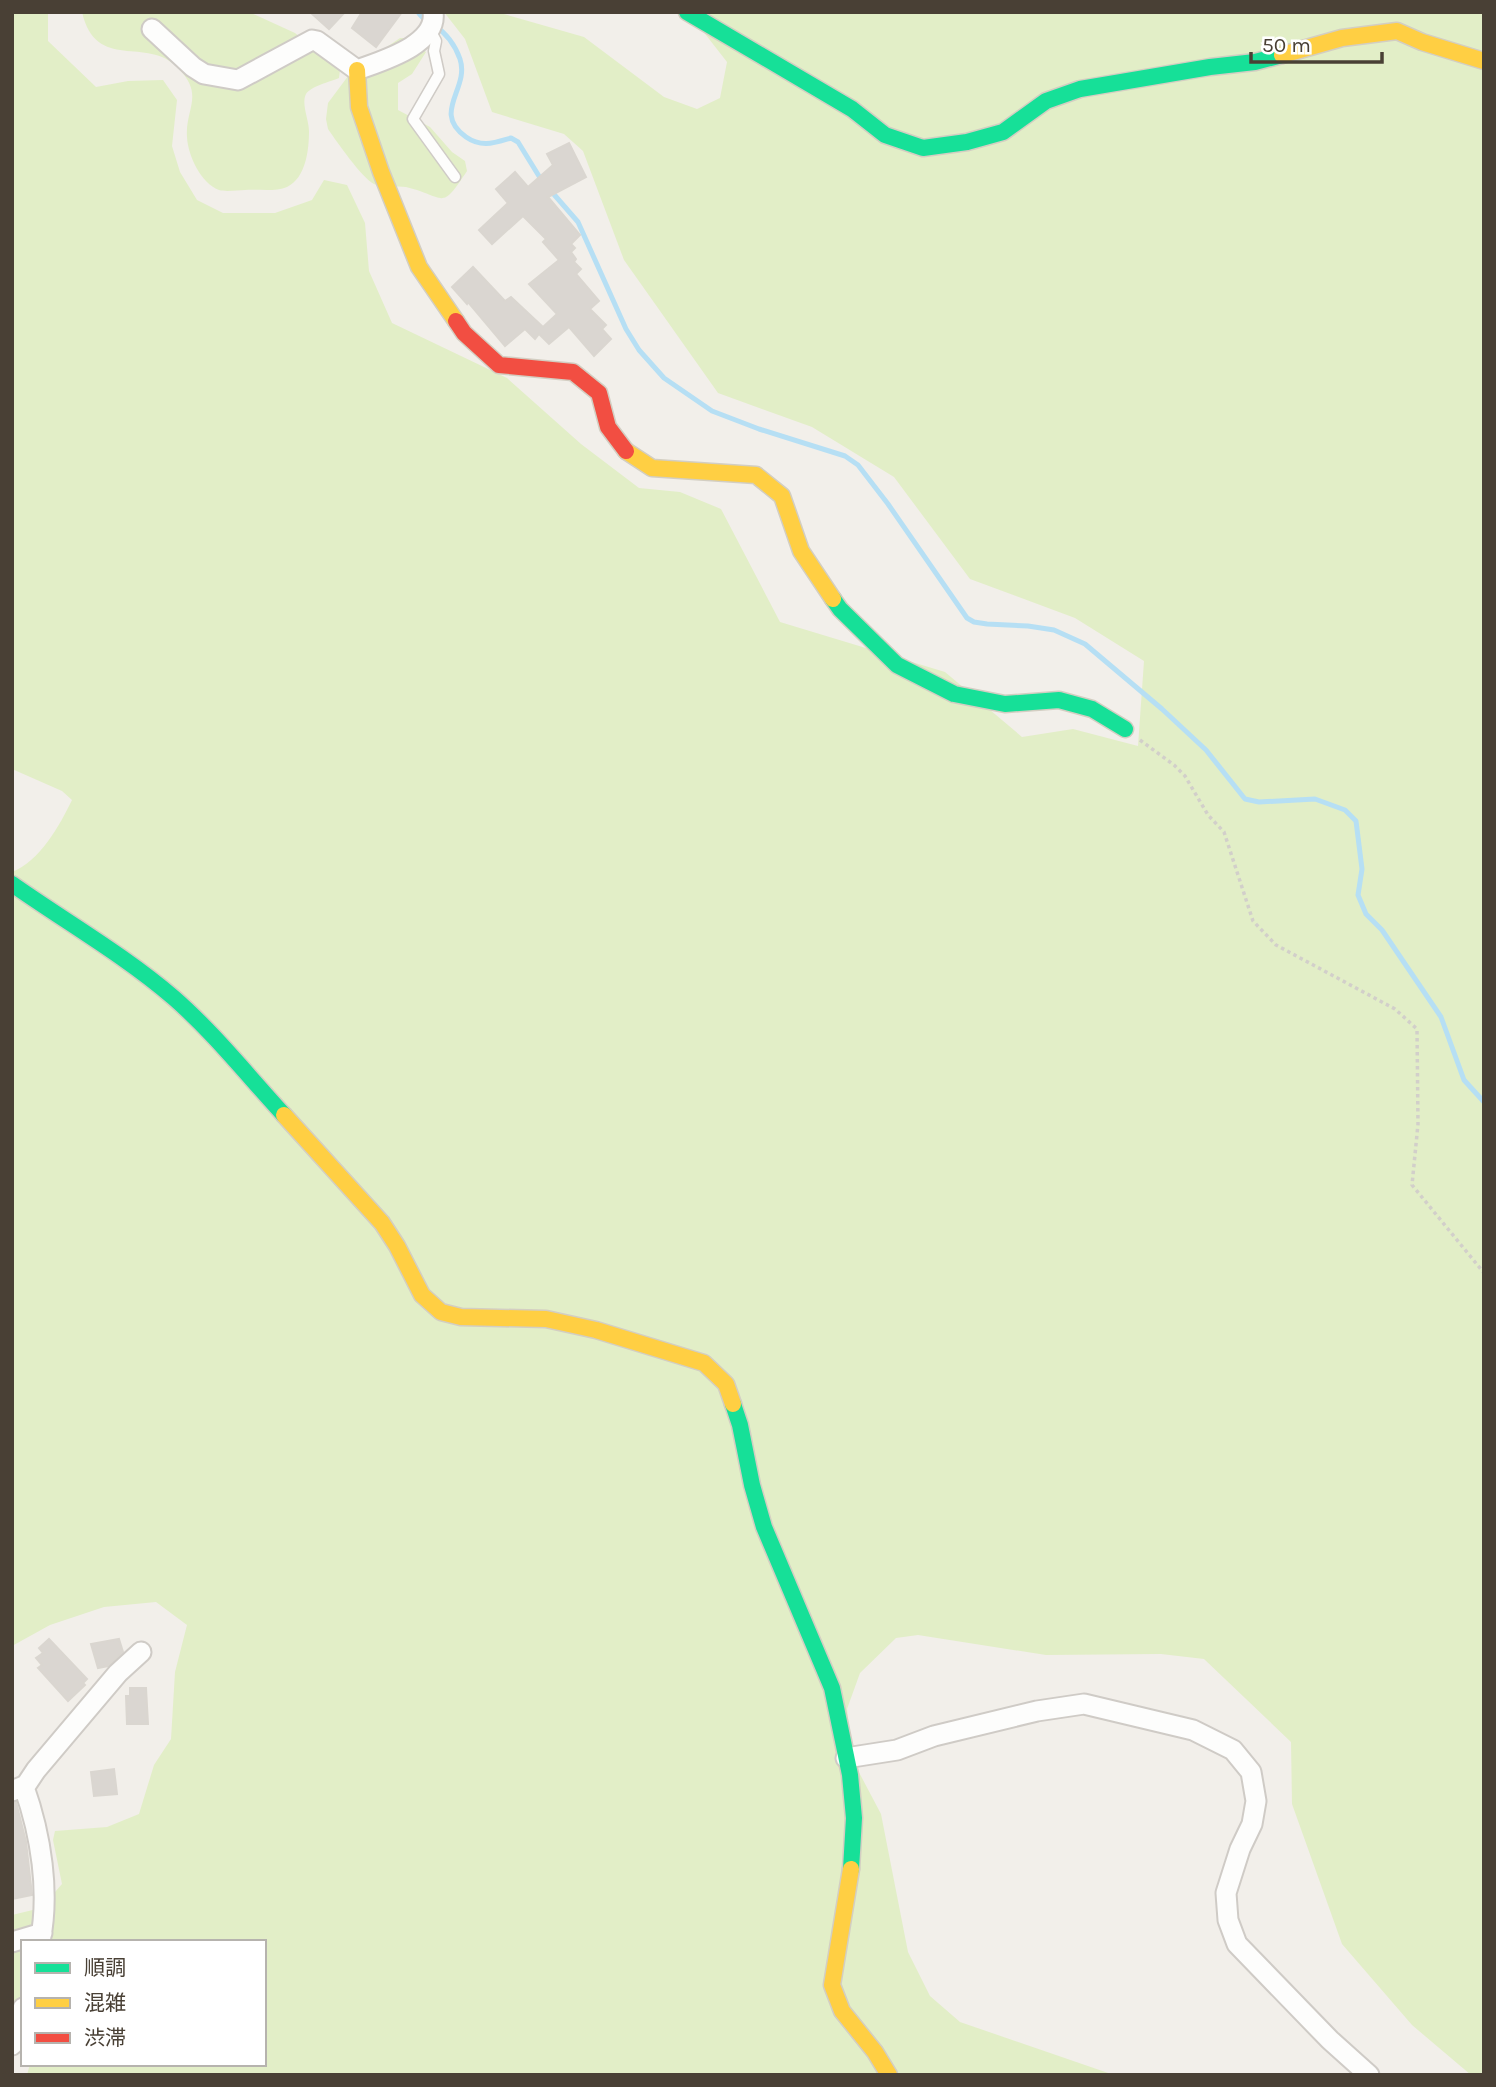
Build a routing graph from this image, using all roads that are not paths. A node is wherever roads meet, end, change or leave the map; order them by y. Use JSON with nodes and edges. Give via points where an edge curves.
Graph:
{"nodes":[{"id":1,"x":687,"y":12,"type":"edge"},
{"id":2,"x":432,"y":22,"type":"edge"},
{"id":3,"x":152,"y":29,"type":"dead end"},
{"id":4,"x":1484,"y":61,"type":"edge"},
{"id":5,"x":357,"y":70,"type":"junction"},
{"id":6,"x":455,"y":177,"type":"dead end"},
{"id":7,"x":1125,"y":729,"type":"road end"},
{"id":8,"x":12,"y":884,"type":"edge"},
{"id":9,"x":141,"y":1652,"type":"dead end"},
{"id":10,"x":846,"y":1758,"type":"junction"},
{"id":11,"x":18,"y":1789,"type":"edge"},
{"id":12,"x":41,"y":1937,"type":"edge"},
{"id":13,"x":24,"y":1940,"type":"edge"},
{"id":14,"x":21,"y":2020,"type":"edge"},
{"id":15,"x":12,"y":2045,"type":"edge"},
{"id":16,"x":889,"y":2075,"type":"edge"},
{"id":17,"x":1369,"y":2075,"type":"edge"}],
"edges":[{"from":1,"to":4,"type":"street","via":[[852,109],[885,135],[923,148],[1003,132],[1046,101],[1080,89],[1255,62],[1342,37],[1397,32]]},
{"from":2,"to":5,"type":"street","via":[[416,44]]},
{"from":2,"to":6,"type":"lane","via":[[439,74],[412,119]]},
{"from":3,"to":5,"type":"street","via":[[204,74],[225,79],[247,76],[312,40]]},
{"from":5,"to":7,"type":"street","via":[[359,107],[419,267],[464,333],[499,365],[573,372],[599,393],[608,427],[626,452],[652,468],[756,475],[782,496],[801,551],[839,609],[897,665],[954,694],[1005,704],[1059,700],[1092,709]]},
{"from":8,"to":10,"type":"street","via":[[150,979],[195,1017],[382,1223],[416,1284],[441,1312],[461,1317],[546,1319],[692,1359],[714,1371],[732,1398],[764,1527],[832,1688]]},
{"from":9,"to":11,"type":"street"},
{"from":10,"to":16,"type":"street","via":[[854,1818],[851,1867],[832,1985],[845,2018]]},
{"from":10,"to":17,"type":"street","via":[[897,1750],[944,1733],[1037,1711],[1084,1704],[1193,1730],[1233,1750],[1251,1772],[1256,1801],[1226,1893],[1228,1920],[1237,1944]]},
{"from":11,"to":12,"type":"street","via":[[32,1810],[43,1872]]},
{"from":12,"to":13,"type":"street"},
{"from":14,"to":15,"type":"street"}]}
